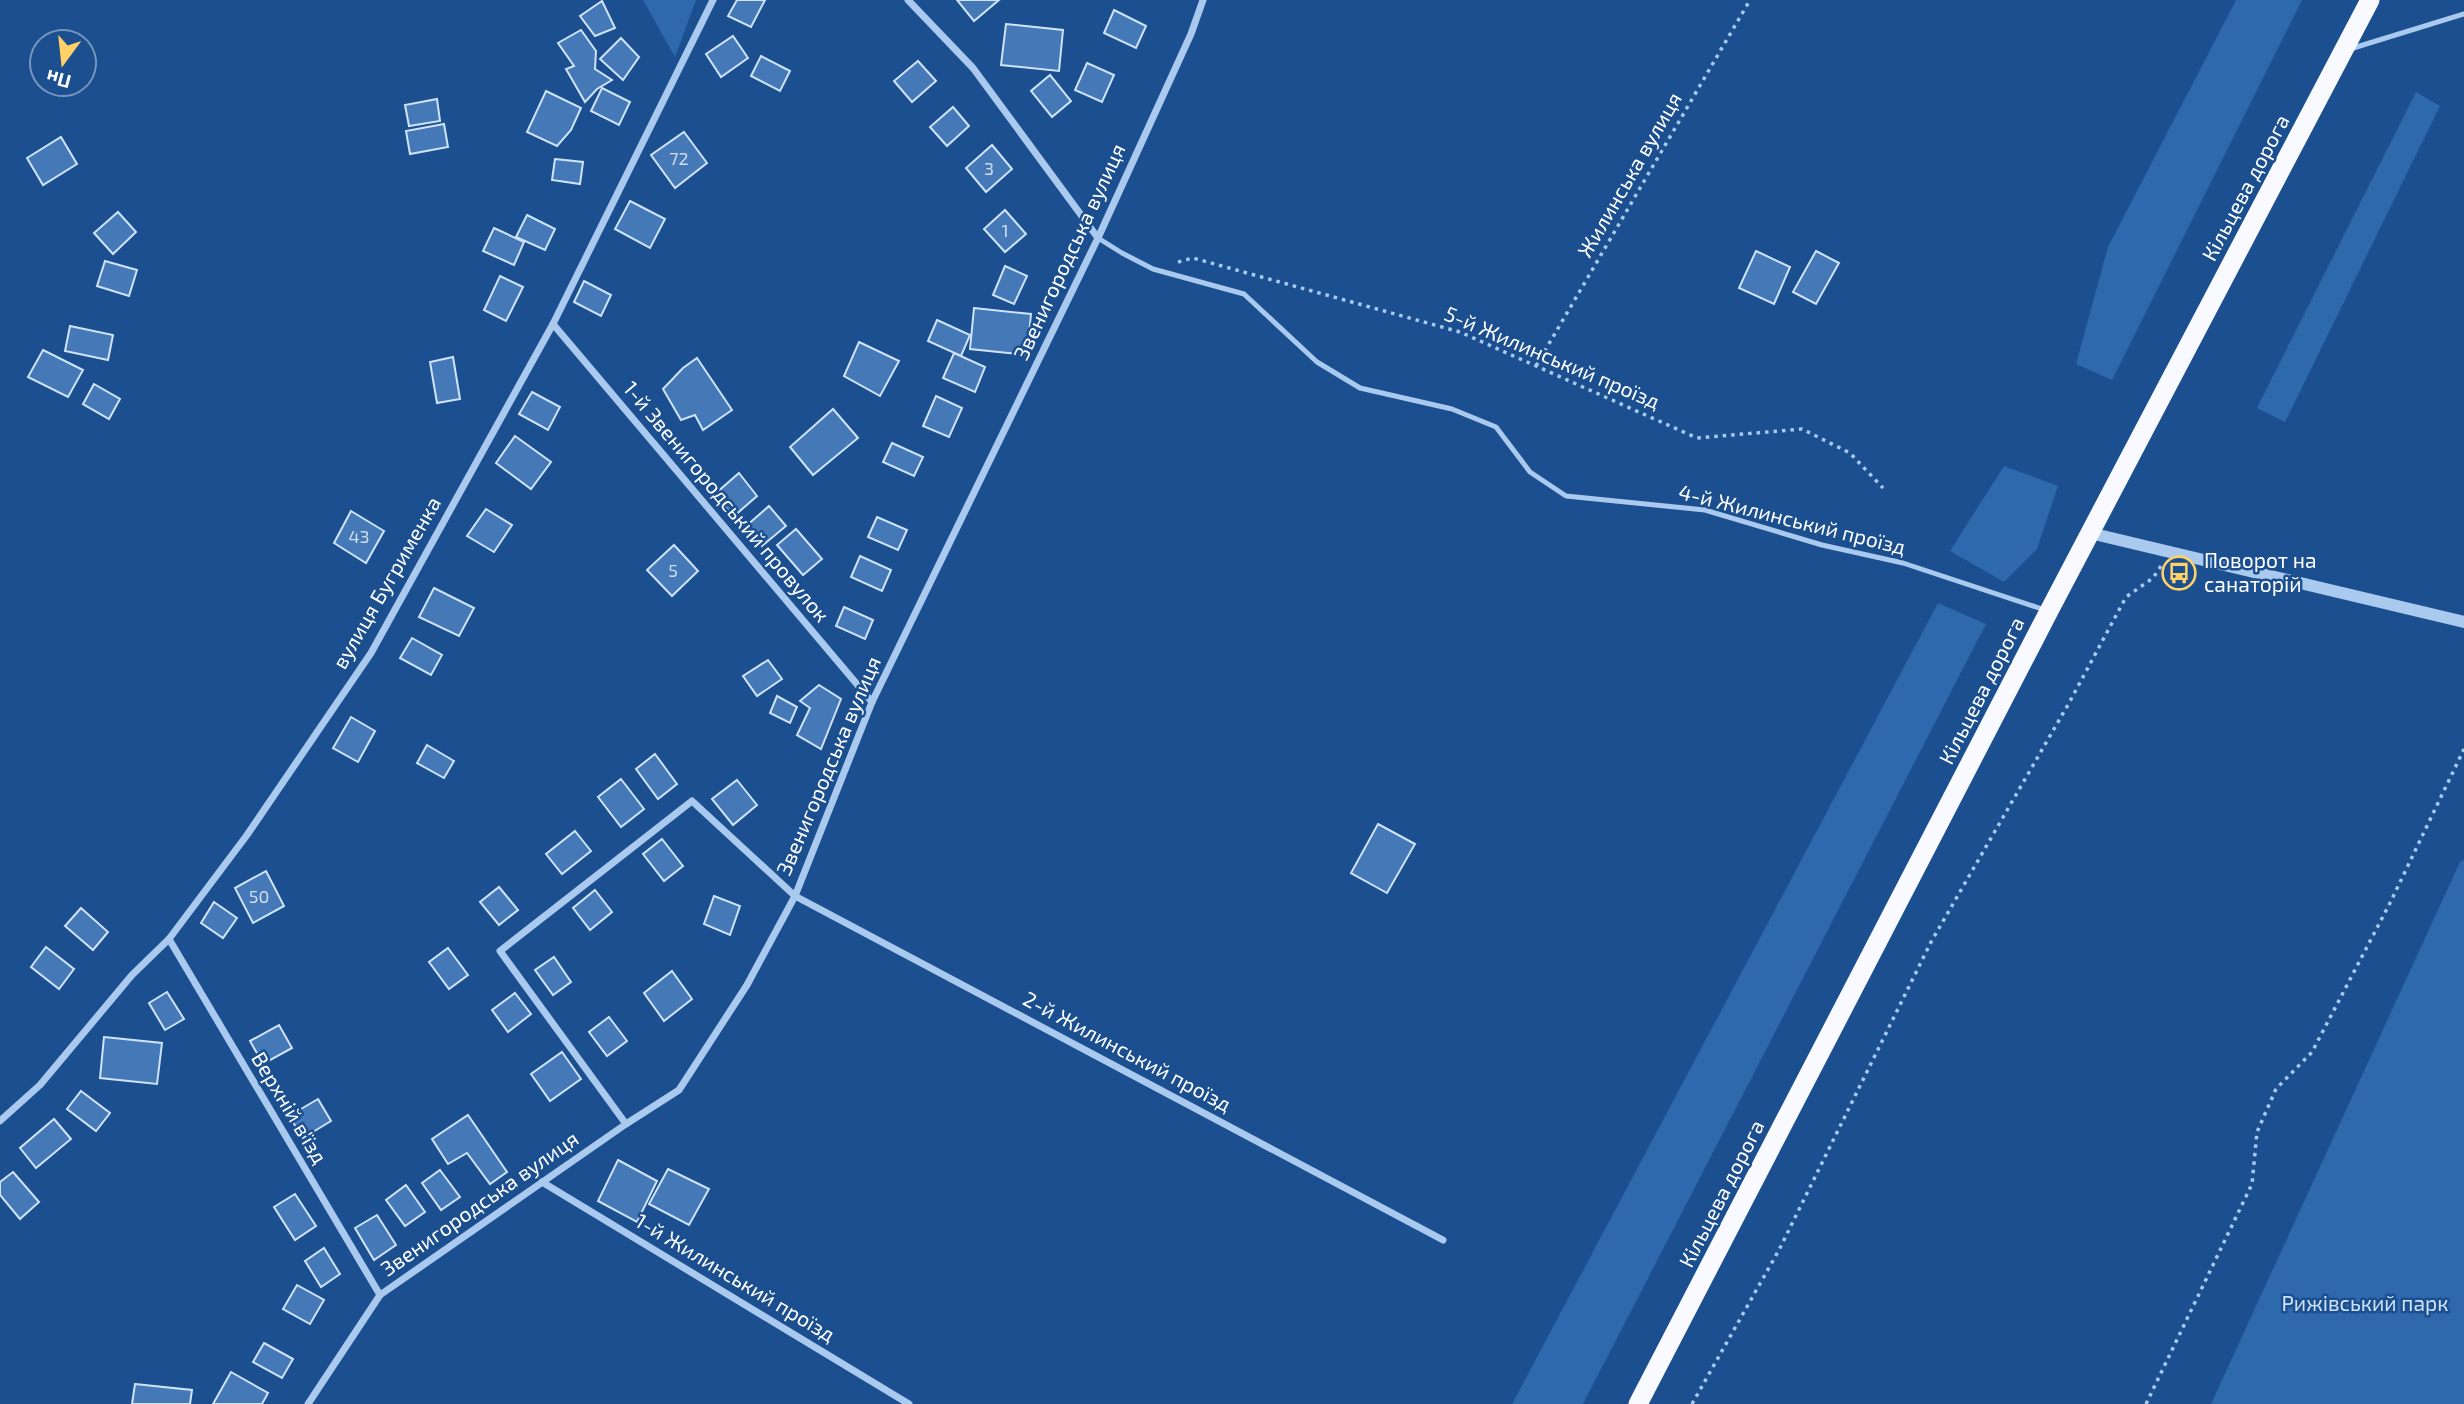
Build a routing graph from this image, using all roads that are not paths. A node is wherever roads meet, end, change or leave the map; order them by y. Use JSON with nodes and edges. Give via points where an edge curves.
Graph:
{"nodes":[{"id":1,"x":713,"y":0,"type":"edge"},
{"id":2,"x":908,"y":0,"type":"edge"},
{"id":3,"x":1203,"y":0,"type":"edge"},
{"id":4,"x":2370,"y":0,"type":"edge"},
{"id":5,"x":2464,"y":14,"type":"edge"},
{"id":6,"x":2343,"y":51,"type":"junction"},
{"id":7,"x":1098,"y":238,"type":"junction"},
{"id":8,"x":553,"y":324,"type":"junction"},
{"id":9,"x":2090,"y":533,"type":"junction"},
{"id":10,"x":2049,"y":611,"type":"junction"},
{"id":11,"x":2464,"y":622,"type":"edge"},
{"id":12,"x":872,"y":702,"type":"junction"},
{"id":13,"x":795,"y":896,"type":"junction"},
{"id":14,"x":169,"y":939,"type":"junction"},
{"id":15,"x":0,"y":1121,"type":"edge"},
{"id":16,"x":626,"y":1124,"type":"junction"},
{"id":17,"x":542,"y":1182,"type":"junction"},
{"id":18,"x":1443,"y":1240,"type":"dead end"},
{"id":19,"x":380,"y":1295,"type":"junction"},
{"id":20,"x":308,"y":1404,"type":"edge"},
{"id":21,"x":909,"y":1404,"type":"edge"},
{"id":22,"x":1639,"y":1404,"type":"edge"}],
"edges":[{"from":1,"to":8,"type":"street","name":"вулиця Бугрименка"},
{"from":2,"to":7,"type":"street","via":[[973,68]]},
{"from":3,"to":7,"type":"street","name":"Звенигородська вулиця"},
{"from":4,"to":6,"type":"highway","name":"Кільцева дорога"},
{"from":5,"to":6,"type":"lane"},
{"from":6,"to":9,"type":"highway","name":"Кільцева дорога"},
{"from":7,"to":10,"type":"lane","name":"4-й Жилинський проїзд","via":[[1153,269],[1244,294],[1317,362],[1360,388],[1451,409],[1496,427],[1530,472],[1566,496],[1705,510],[1822,545],[1903,563]]},
{"from":7,"to":12,"type":"street","name":"Звенигородська вулиця"},
{"from":8,"to":12,"type":"street","name":"1-й Звенигородський провулок"},
{"from":8,"to":14,"type":"street","name":"вулиця Бугрименка","via":[[370,653],[247,835]]},
{"from":9,"to":10,"type":"highway","name":"Кільцева дорога"},
{"from":9,"to":11,"type":"street"},
{"from":10,"to":22,"type":"highway","name":"Кільцева дорога"},
{"from":12,"to":13,"type":"street","name":"Звенигородська вулиця"},
{"from":13,"to":16,"type":"street","name":"Звенигородська вулиця","via":[[747,985],[679,1090]]},
{"from":13,"to":16,"type":"street","name":"2-й Жилинський проїзд","via":[[692,801],[500,951]]},
{"from":13,"to":18,"type":"street","name":"2-й Жилинський проїзд"},
{"from":14,"to":15,"type":"street","name":"вулиця Бугрименка","via":[[132,975],[40,1085]]},
{"from":14,"to":19,"type":"street","name":"Верхній в'їзд"},
{"from":16,"to":17,"type":"street","name":"Звенигородська вулиця"},
{"from":17,"to":19,"type":"street","name":"Звенигородська вулиця"},
{"from":17,"to":21,"type":"street","name":"1-й Жилинський проїзд"},
{"from":19,"to":20,"type":"street","name":"Звенигородська вулиця"}]}
